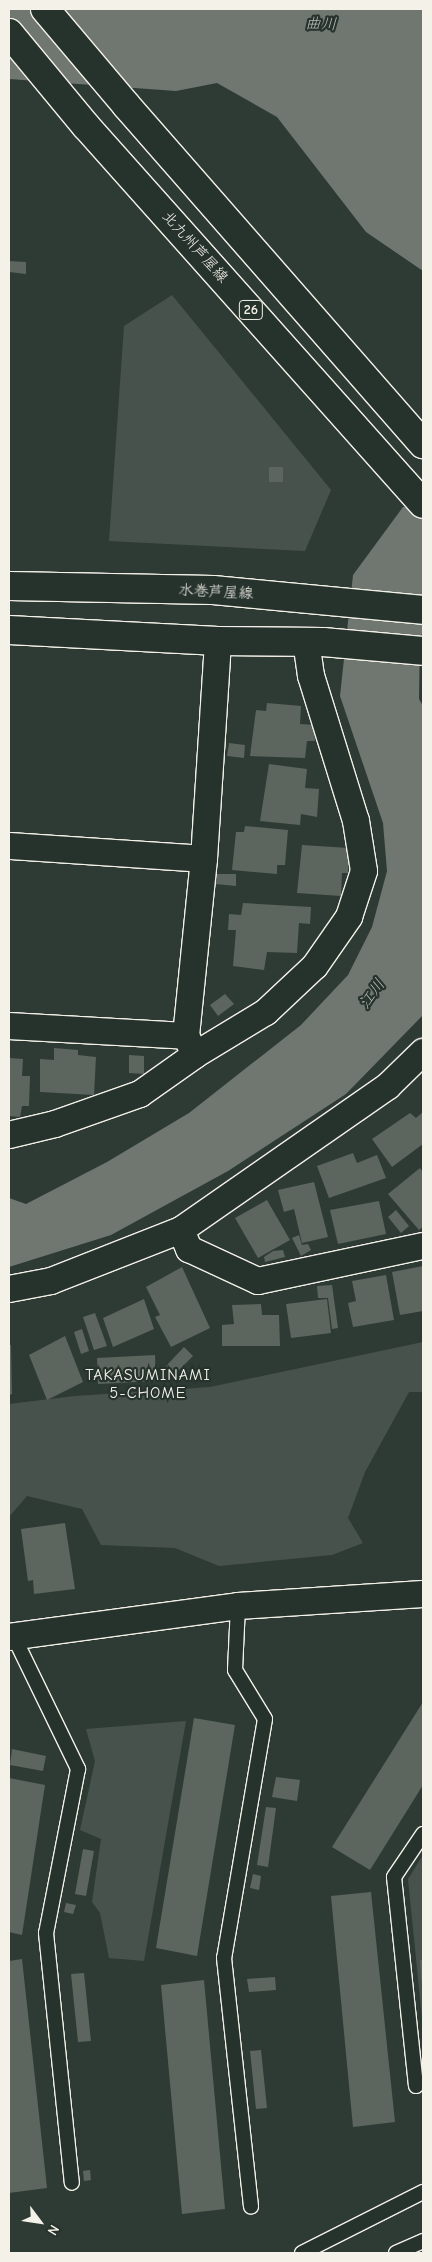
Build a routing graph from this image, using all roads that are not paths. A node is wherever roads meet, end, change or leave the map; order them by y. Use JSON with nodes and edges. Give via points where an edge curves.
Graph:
{"nodes":[{"id":1,"x":45,"y":9,"type":"edge"},
{"id":2,"x":9,"y":33,"type":"edge"},
{"id":3,"x":423,"y":444,"type":"edge"},
{"id":4,"x":419,"y":499,"type":"edge"},
{"id":5,"x":9,"y":586,"type":"edge"},
{"id":6,"x":423,"y":610,"type":"edge"},
{"id":7,"x":9,"y":630,"type":"edge"},
{"id":8,"x":218,"y":641,"type":"junction"},
{"id":9,"x":314,"y":642,"type":"junction"},
{"id":10,"x":422,"y":651,"type":"edge"},
{"id":11,"x":9,"y":846,"type":"edge"},
{"id":12,"x":204,"y":859,"type":"junction"},
{"id":13,"x":9,"y":1026,"type":"edge"},
{"id":14,"x":191,"y":1045,"type":"junction"},
{"id":15,"x":423,"y":1052,"type":"edge"},
{"id":16,"x":9,"y":1135,"type":"edge"},
{"id":17,"x":181,"y":1230,"type":"junction"},
{"id":18,"x":423,"y":1246,"type":"edge"},
{"id":19,"x":9,"y":1289,"type":"edge"},
{"id":20,"x":423,"y":1594,"type":"edge"},
{"id":21,"x":238,"y":1606,"type":"junction"},
{"id":22,"x":11,"y":1637,"type":"edge"},
{"id":23,"x":423,"y":1834,"type":"edge"},
{"id":24,"x":416,"y":2086,"type":"dead end"},
{"id":25,"x":72,"y":2183,"type":"dead end"},
{"id":26,"x":423,"y":2192,"type":"edge"},
{"id":27,"x":251,"y":2207,"type":"dead end"},
{"id":28,"x":423,"y":2241,"type":"edge"},
{"id":29,"x":302,"y":2253,"type":"edge"},
{"id":30,"x":396,"y":2253,"type":"edge"}],
"edges":[{"from":1,"to":3,"type":"main road"},
{"from":2,"to":4,"type":"main road","name":"北九州芦屋線","number":"26","via":[[86,126]]},
{"from":5,"to":6,"type":"main road","name":"水巻芦屋線","via":[[213,590]]},
{"from":7,"to":8,"type":"main road"},
{"from":8,"to":9,"type":"main road"},
{"from":8,"to":12,"type":"street"},
{"from":9,"to":10,"type":"main road"},
{"from":9,"to":14,"type":"street","via":[[311,676],[356,820],[364,871],[349,917],[315,966],[266,1012]]},
{"from":11,"to":12,"type":"street"},
{"from":12,"to":14,"type":"street"},
{"from":13,"to":14,"type":"street"},
{"from":14,"to":16,"type":"street","via":[[140,1094],[55,1124]]},
{"from":15,"to":17,"type":"street","via":[[388,1086]]},
{"from":17,"to":18,"type":"street","via":[[189,1249],[258,1281]]},
{"from":17,"to":19,"type":"street","via":[[51,1281]]},
{"from":20,"to":21,"type":"street"},
{"from":21,"to":22,"type":"street"},
{"from":21,"to":27,"type":"lane","via":[[235,1670],[265,1718],[224,1958]]},
{"from":22,"to":25,"type":"lane","via":[[78,1768],[46,1933]]},
{"from":23,"to":24,"type":"lane","via":[[394,1877]]},
{"from":26,"to":29,"type":"lane"},
{"from":28,"to":30,"type":"lane"}]}
